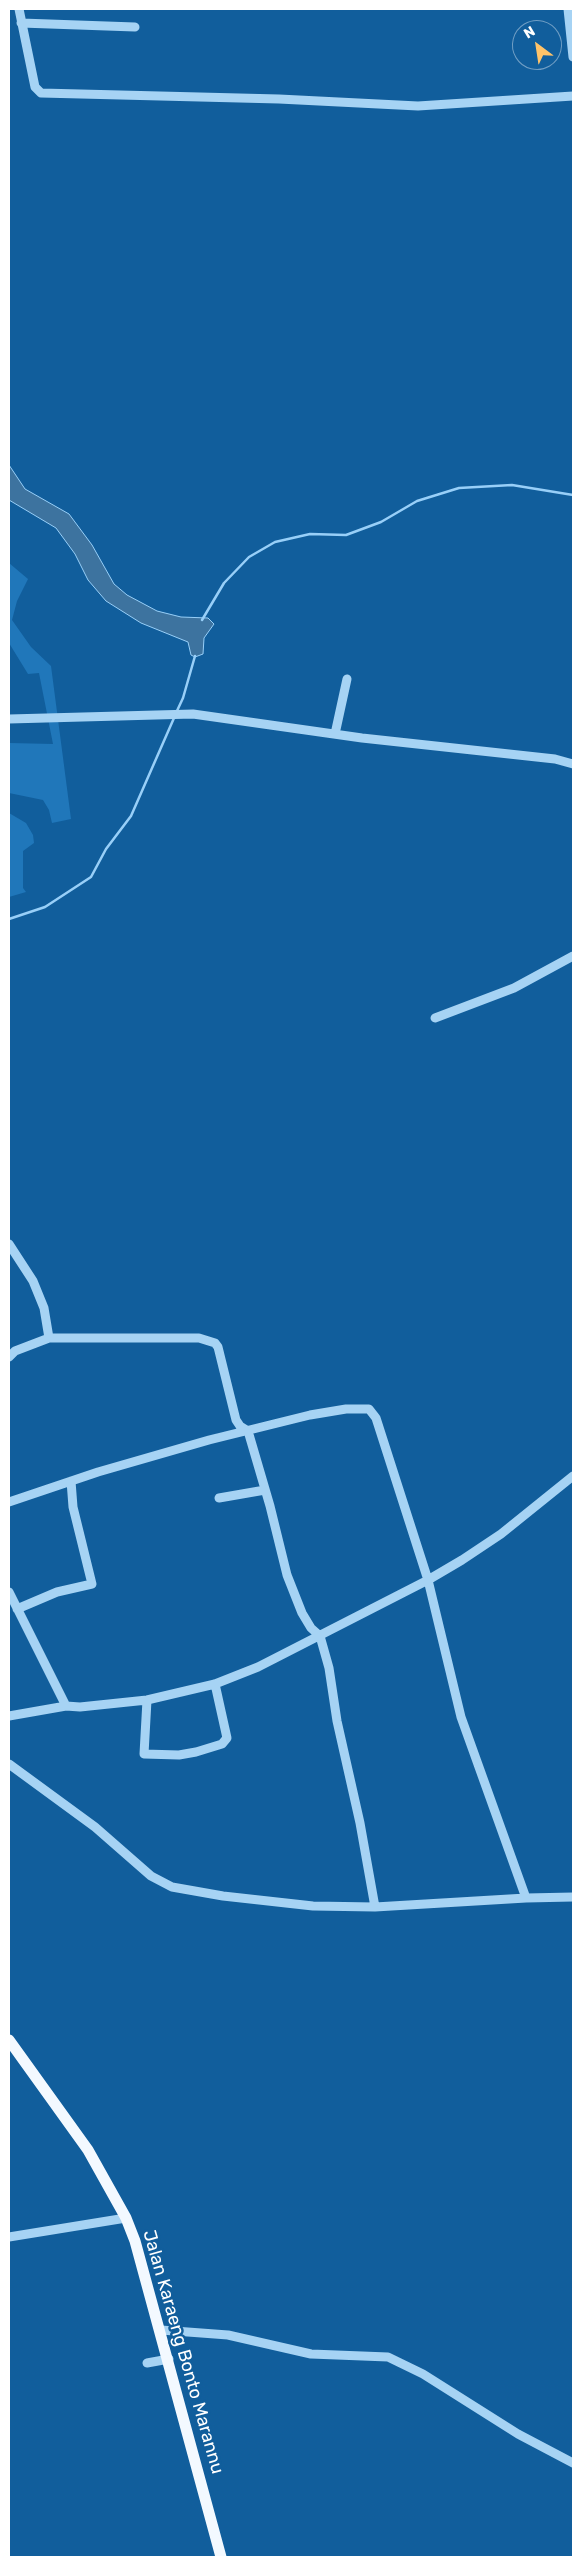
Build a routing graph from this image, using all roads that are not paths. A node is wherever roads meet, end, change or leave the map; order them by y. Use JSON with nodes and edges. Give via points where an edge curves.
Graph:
{"nodes":[{"id":1,"x":19,"y":9,"type":"edge"},
{"id":2,"x":568,"y":9,"type":"edge"},
{"id":3,"x":21,"y":23,"type":"junction"},
{"id":4,"x":135,"y":27,"type":"dead end"},
{"id":5,"x":573,"y":57,"type":"edge"},
{"id":6,"x":573,"y":96,"type":"edge"},
{"id":7,"x":347,"y":679,"type":"dead end"},
{"id":8,"x":9,"y":719,"type":"edge"},
{"id":9,"x":335,"y":734,"type":"junction"},
{"id":10,"x":573,"y":764,"type":"edge"},
{"id":11,"x":573,"y":956,"type":"edge"},
{"id":12,"x":435,"y":1018,"type":"dead end"},
{"id":13,"x":9,"y":1244,"type":"edge"},
{"id":14,"x":48,"y":1338,"type":"junction"},
{"id":15,"x":9,"y":1357,"type":"edge"},
{"id":16,"x":248,"y":1430,"type":"junction"},
{"id":17,"x":573,"y":1476,"type":"edge"},
{"id":18,"x":71,"y":1481,"type":"junction"},
{"id":19,"x":265,"y":1490,"type":"junction"},
{"id":20,"x":219,"y":1498,"type":"dead end"},
{"id":21,"x":9,"y":1502,"type":"edge"},
{"id":22,"x":428,"y":1580,"type":"junction"},
{"id":23,"x":9,"y":1592,"type":"edge"},
{"id":24,"x":17,"y":1609,"type":"junction"},
{"id":25,"x":320,"y":1636,"type":"junction"},
{"id":26,"x":215,"y":1684,"type":"junction"},
{"id":27,"x":147,"y":1700,"type":"junction"},
{"id":28,"x":66,"y":1706,"type":"junction"},
{"id":29,"x":9,"y":1716,"type":"edge"},
{"id":30,"x":9,"y":1764,"type":"edge"},
{"id":31,"x":526,"y":1898,"type":"junction"},
{"id":32,"x":573,"y":1898,"type":"edge"},
{"id":33,"x":375,"y":1907,"type":"junction"},
{"id":34,"x":9,"y":2040,"type":"edge"},
{"id":35,"x":126,"y":2218,"type":"junction"},
{"id":36,"x":9,"y":2237,"type":"edge"},
{"id":37,"x":161,"y":2330,"type":"junction"},
{"id":38,"x":169,"y":2359,"type":"junction"},
{"id":39,"x":147,"y":2363,"type":"dead end"},
{"id":40,"x":573,"y":2463,"type":"edge"},
{"id":41,"x":221,"y":2557,"type":"edge"}],
"edges":[{"from":1,"to":3,"type":"street"},
{"from":2,"to":5,"type":"street"},
{"from":3,"to":4,"type":"street"},
{"from":3,"to":6,"type":"street","via":[[35,87],[41,93],[418,106]]},
{"from":7,"to":9,"type":"street"},
{"from":8,"to":9,"type":"street","via":[[193,714]]},
{"from":9,"to":10,"type":"street","via":[[555,759]]},
{"from":11,"to":12,"type":"street","via":[[514,988]]},
{"from":13,"to":14,"type":"street","via":[[33,1281],[44,1308]]},
{"from":14,"to":15,"type":"street","via":[[15,1351]]},
{"from":14,"to":16,"type":"street","via":[[199,1338],[215,1343],[236,1420]]},
{"from":16,"to":18,"type":"street"},
{"from":16,"to":19,"type":"street"},
{"from":16,"to":22,"type":"street","via":[[310,1415],[369,1409],[376,1418]]},
{"from":17,"to":22,"type":"street","via":[[501,1534]]},
{"from":18,"to":21,"type":"street"},
{"from":18,"to":24,"type":"street","via":[[92,1584],[58,1592]]},
{"from":19,"to":20,"type":"street"},
{"from":19,"to":25,"type":"street","via":[[287,1575],[304,1618]]},
{"from":22,"to":25,"type":"street"},
{"from":22,"to":31,"type":"street","via":[[461,1717]]},
{"from":23,"to":24,"type":"street"},
{"from":24,"to":28,"type":"street"},
{"from":25,"to":26,"type":"street"},
{"from":25,"to":33,"type":"street","via":[[359,1814]]},
{"from":26,"to":27,"type":"street"},
{"from":26,"to":27,"type":"street","via":[[227,1738],[222,1744],[196,1752],[144,1754]]},
{"from":27,"to":28,"type":"street"},
{"from":28,"to":29,"type":"street"},
{"from":30,"to":33,"type":"street","via":[[95,1827],[164,1884],[193,1892],[268,1902]]},
{"from":31,"to":32,"type":"street"},
{"from":31,"to":33,"type":"street"},
{"from":34,"to":35,"type":"main road","name":"Jalan Karaeng Bonto Marannu","via":[[80,2137]]},
{"from":35,"to":36,"type":"street"},
{"from":35,"to":37,"type":"main road","name":"Jalan Karaeng Bonto Marannu","via":[[139,2250]]},
{"from":37,"to":38,"type":"main road","name":"Jalan Karaeng Bonto Marannu"},
{"from":37,"to":40,"type":"street","via":[[228,2335],[311,2354],[388,2357],[423,2374],[518,2434]]},
{"from":38,"to":39,"type":"street"},
{"from":38,"to":41,"type":"main road","name":"Jalan Karaeng Bonto Marannu"}]}
